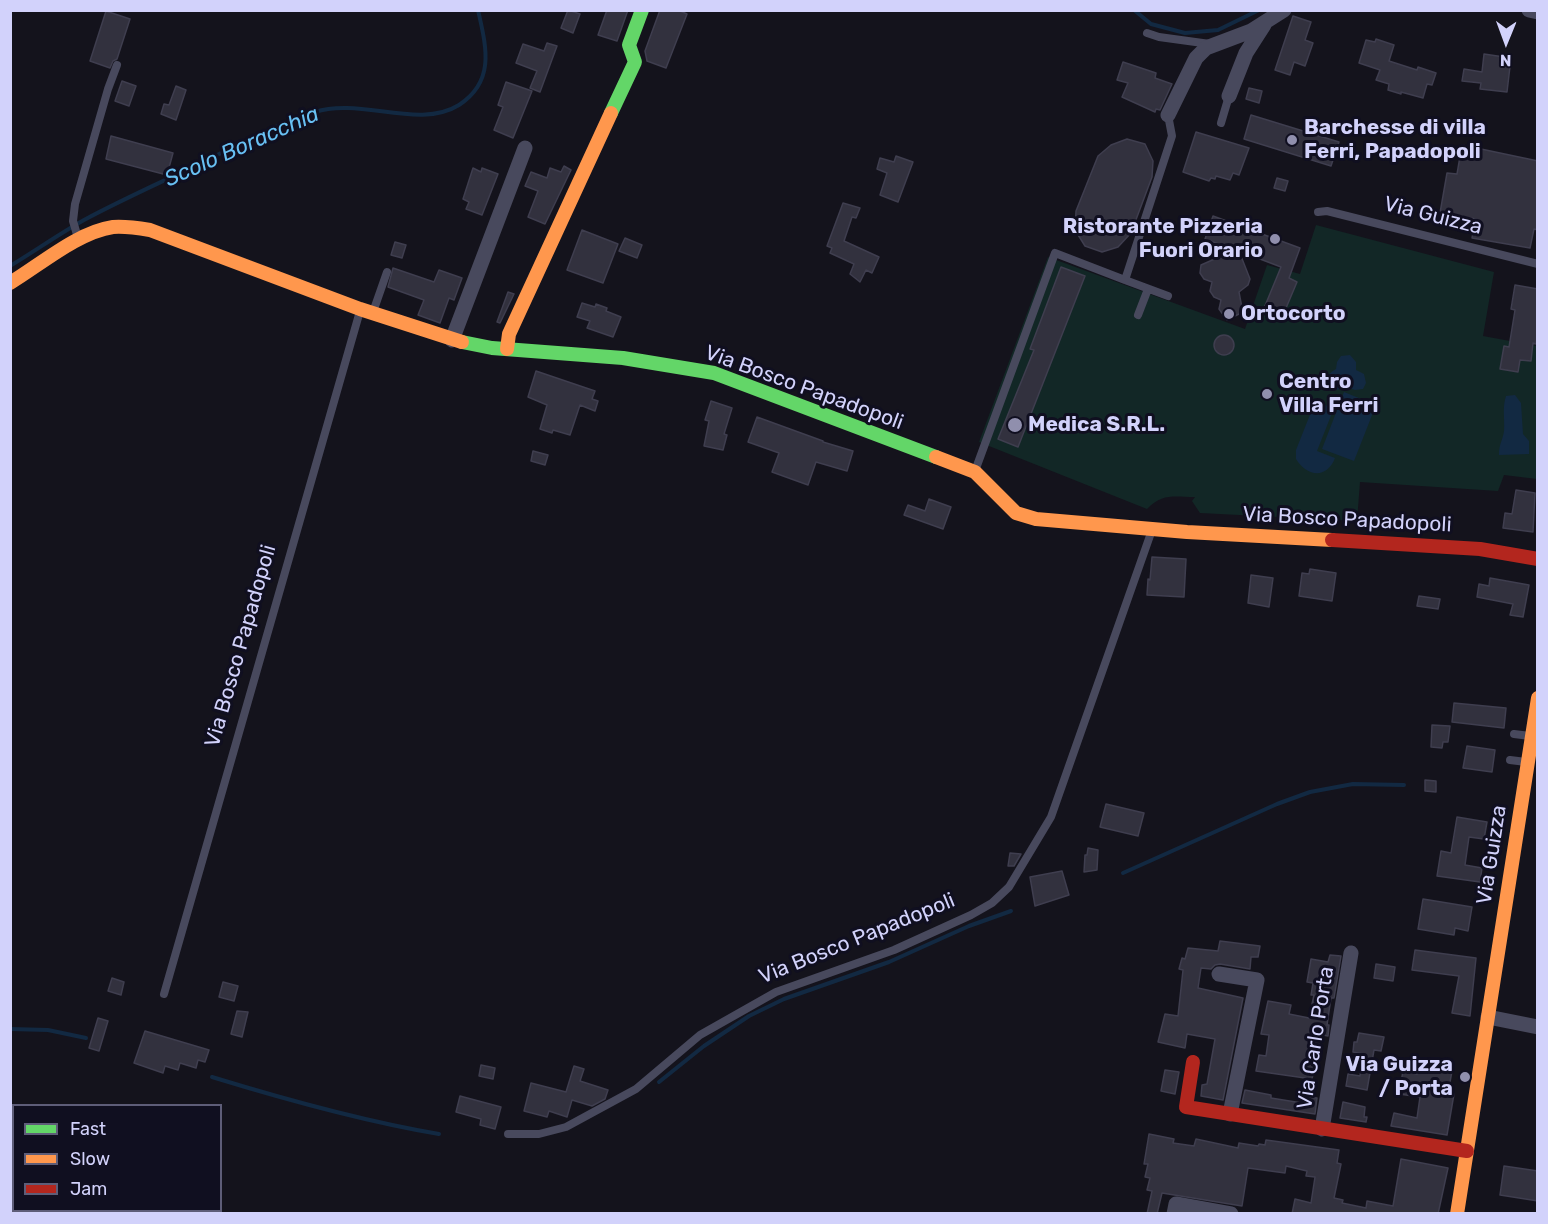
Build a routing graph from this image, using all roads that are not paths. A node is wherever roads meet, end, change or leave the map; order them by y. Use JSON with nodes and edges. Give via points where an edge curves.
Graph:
{"nodes":[{"id":1,"x":642,"y":10,"type":"edge"},
{"id":2,"x":1284,"y":10,"type":"edge"},
{"id":3,"x":1529,"y":10,"type":"edge"},
{"id":4,"x":1538,"y":12,"type":"edge"},
{"id":5,"x":1266,"y":22,"type":"junction"},
{"id":6,"x":1147,"y":33,"type":"dead end"},
{"id":7,"x":1214,"y":45,"type":"junction"},
{"id":8,"x":117,"y":65,"type":"dead end"},
{"id":9,"x":1229,"y":96,"type":"joint"},
{"id":10,"x":1168,"y":115,"type":"joint"},
{"id":11,"x":1221,"y":123,"type":"dead end"},
{"id":12,"x":525,"y":148,"type":"dead end"},
{"id":13,"x":1318,"y":213,"type":"dead end"},
{"id":14,"x":77,"y":236,"type":"junction"},
{"id":15,"x":1538,"y":264,"type":"edge"},
{"id":16,"x":387,"y":272,"type":"dead end"},
{"id":17,"x":1125,"y":280,"type":"junction"},
{"id":18,"x":10,"y":283,"type":"edge"},
{"id":19,"x":1148,"y":289,"type":"junction"},
{"id":20,"x":1168,"y":296,"type":"dead end"},
{"id":21,"x":366,"y":312,"type":"junction"},
{"id":22,"x":1138,"y":315,"type":"dead end"},
{"id":23,"x":452,"y":340,"type":"junction"},
{"id":24,"x":507,"y":349,"type":"junction"},
{"id":25,"x":975,"y":472,"type":"junction"},
{"id":26,"x":1153,"y":529,"type":"junction"},
{"id":27,"x":1538,"y":559,"type":"edge"},
{"id":28,"x":1537,"y":698,"type":"edge"},
{"id":29,"x":1514,"y":734,"type":"dead end"},
{"id":30,"x":1531,"y":736,"type":"junction"},
{"id":31,"x":1510,"y":760,"type":"dead end"},
{"id":32,"x":1527,"y":762,"type":"junction"},
{"id":33,"x":1351,"y":953,"type":"dead end"},
{"id":34,"x":1219,"y":974,"type":"dead end"},
{"id":35,"x":164,"y":994,"type":"dead end"},
{"id":36,"x":1488,"y":1017,"type":"junction"},
{"id":37,"x":1538,"y":1027,"type":"edge"},
{"id":38,"x":1192,"y":1062,"type":"dead end"},
{"id":39,"x":1230,"y":1113,"type":"junction"},
{"id":40,"x":1322,"y":1129,"type":"junction"},
{"id":41,"x":508,"y":1134,"type":"dead end"},
{"id":42,"x":1467,"y":1151,"type":"junction"},
{"id":43,"x":1174,"y":1214,"type":"edge"},
{"id":44,"x":1231,"y":1214,"type":"edge"},
{"id":45,"x":1457,"y":1214,"type":"edge"}],
"edges":[{"from":1,"to":24,"type":"street","via":[[629,45],[635,62],[509,334]]},
{"from":2,"to":5,"type":"street"},
{"from":3,"to":4,"type":"street"},
{"from":5,"to":7,"type":"street"},
{"from":5,"to":9,"type":"street","via":[[1246,53]]},
{"from":6,"to":7,"type":"lane"},
{"from":7,"to":10,"type":"street","via":[[1196,58]]},
{"from":8,"to":14,"type":"lane","via":[[75,204],[73,221]]},
{"from":9,"to":11,"type":"lane"},
{"from":10,"to":17,"type":"lane","via":[[1172,136]]},
{"from":12,"to":23,"type":"street"},
{"from":13,"to":15,"type":"lane","name":"Via Guizza","via":[[1327,212]]},
{"from":14,"to":18,"type":"street","name":"Via Bosco Papadopoli"},
{"from":14,"to":21,"type":"street","name":"Via Bosco Papadopoli","via":[[125,226],[150,230]]},
{"from":16,"to":21,"type":"lane"},
{"from":17,"to":19,"type":"lane"},
{"from":17,"to":25,"type":"lane","via":[[1055,254]]},
{"from":19,"to":20,"type":"lane"},
{"from":19,"to":22,"type":"lane"},
{"from":21,"to":23,"type":"street","name":"Via Bosco Papadopoli"},
{"from":21,"to":35,"type":"lane","name":"Via Bosco Papadopoli"},
{"from":23,"to":24,"type":"street","name":"Via Bosco Papadopoli"},
{"from":24,"to":25,"type":"street","name":"Via Bosco Papadopoli","via":[[622,358],[714,373]]},
{"from":25,"to":26,"type":"street","name":"Via Bosco Papadopoli","via":[[1016,513],[1036,519]]},
{"from":26,"to":27,"type":"street","name":"Via Bosco Papadopoli","via":[[1480,549]]},
{"from":26,"to":41,"type":"lane","name":"Via Bosco Papadopoli","via":[[1051,817],[1009,887],[992,903],[894,950],[776,992],[700,1035],[636,1089],[566,1127],[539,1134]]},
{"from":28,"to":30,"type":"street","name":"Via Guizza"},
{"from":29,"to":30,"type":"lane"},
{"from":30,"to":32,"type":"street","name":"Via Guizza"},
{"from":31,"to":32,"type":"lane"},
{"from":32,"to":36,"type":"street","name":"Via Guizza","via":[[1486,997]]},
{"from":33,"to":40,"type":"street","name":"Via Carlo Porta"},
{"from":34,"to":39,"type":"street","via":[[1257,980]]},
{"from":36,"to":37,"type":"street"},
{"from":36,"to":42,"type":"street","name":"Via Guizza"},
{"from":38,"to":39,"type":"street","name":"Via Carlo Porta","via":[[1186,1107]]},
{"from":39,"to":40,"type":"street","name":"Via Carlo Porta"},
{"from":40,"to":42,"type":"street","name":"Via Carlo Porta"},
{"from":42,"to":45,"type":"street","name":"Via Guizza"},
{"from":43,"to":44,"type":"street","via":[[1176,1203]]}]}
